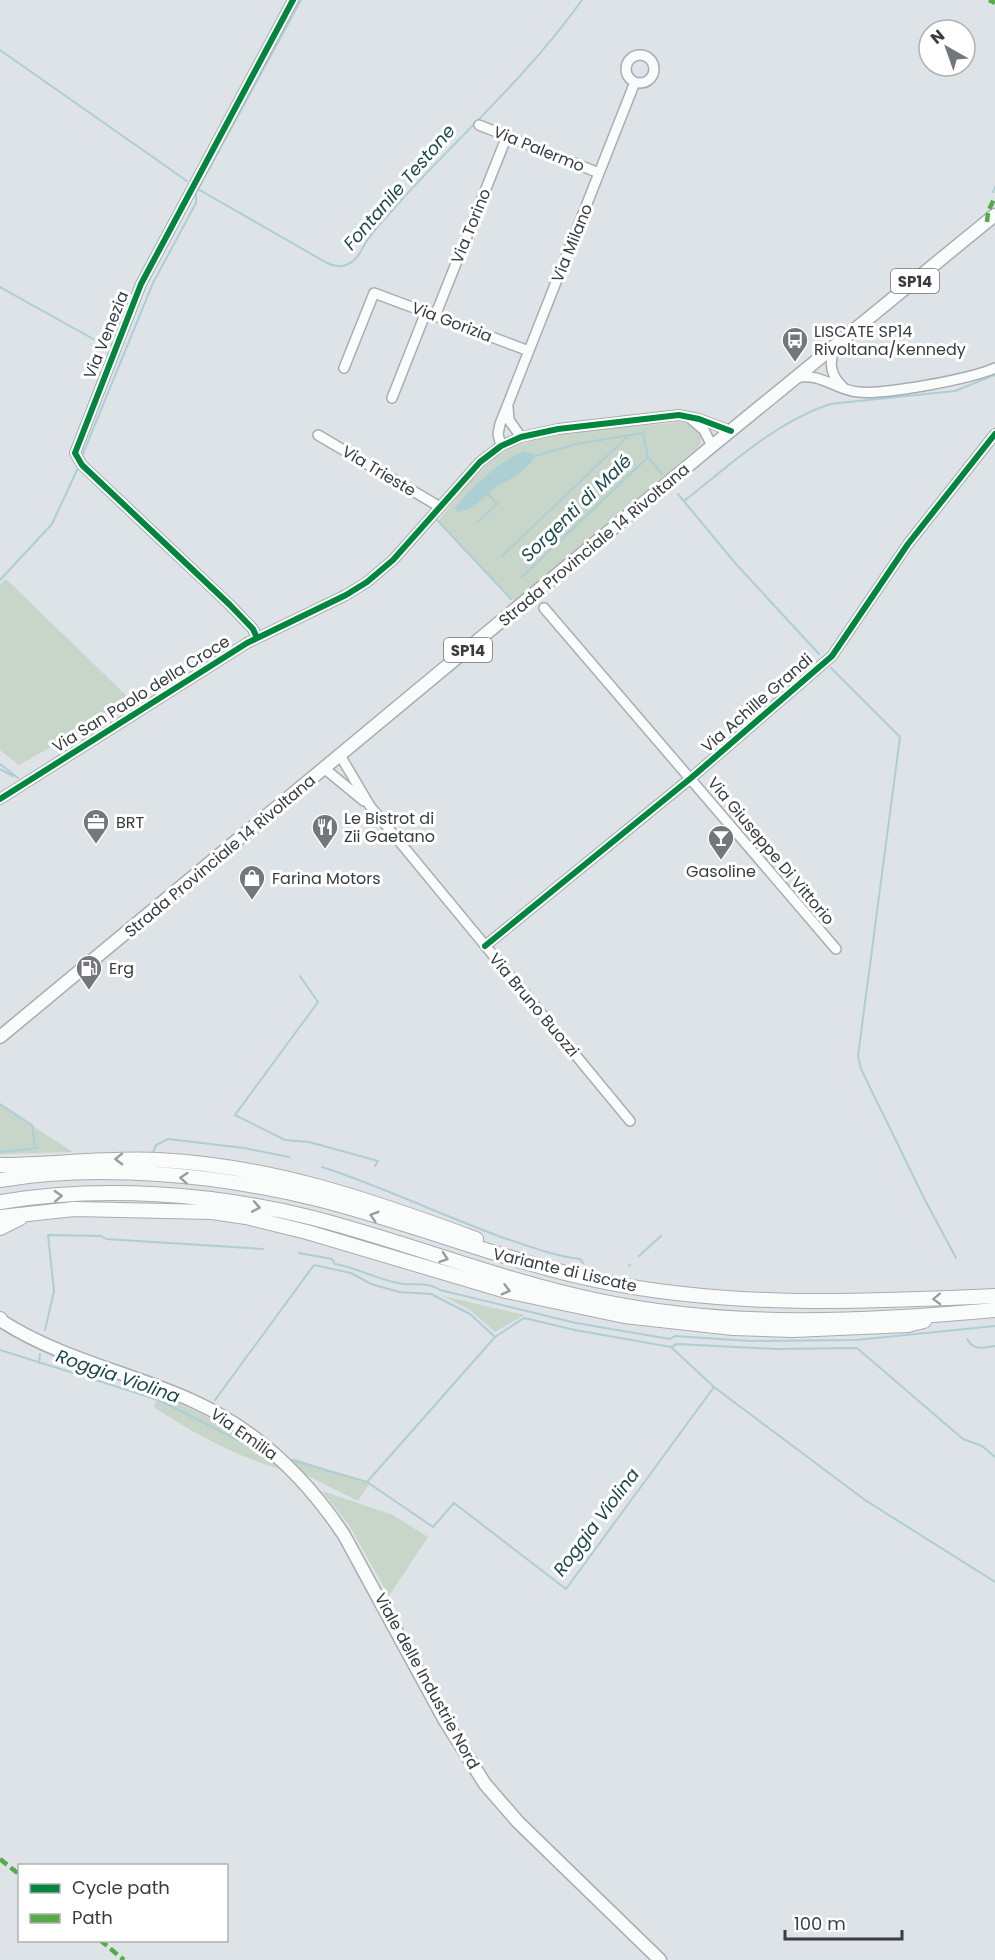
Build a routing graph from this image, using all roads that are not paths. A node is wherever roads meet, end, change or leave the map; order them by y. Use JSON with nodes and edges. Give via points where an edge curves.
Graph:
{"nodes":[{"id":1,"x":293,"y":0,"type":"edge"},
{"id":2,"x":635,"y":82,"type":"dead end"},
{"id":3,"x":479,"y":125,"type":"dead end"},
{"id":4,"x":507,"y":136,"type":"junction"},
{"id":5,"x":599,"y":173,"type":"junction"},
{"id":6,"x":995,"y":215,"type":"edge"},
{"id":7,"x":431,"y":314,"type":"junction"},
{"id":8,"x":836,"y":346,"type":"junction"},
{"id":9,"x":529,"y":351,"type":"junction"},
{"id":10,"x":344,"y":368,"type":"dead end"},
{"id":11,"x":995,"y":368,"type":"edge"},
{"id":12,"x":796,"y":378,"type":"junction"},
{"id":13,"x":845,"y":389,"type":"junction"},
{"id":14,"x":392,"y":398,"type":"dead end"},
{"id":15,"x":508,"y":404,"type":"junction"},
{"id":16,"x":688,"y":416,"type":"junction"},
{"id":17,"x":731,"y":431,"type":"junction"},
{"id":18,"x":995,"y":434,"type":"edge"},
{"id":19,"x":318,"y":435,"type":"dead end"},
{"id":20,"x":521,"y":437,"type":"junction"},
{"id":21,"x":501,"y":446,"type":"junction"},
{"id":22,"x":712,"y":446,"type":"junction"},
{"id":23,"x":440,"y":507,"type":"junction"},
{"id":24,"x":544,"y":608,"type":"dead end"},
{"id":25,"x":257,"y":638,"type":"junction"},
{"id":26,"x":341,"y":757,"type":"junction"},
{"id":27,"x":325,"y":769,"type":"junction"},
{"id":28,"x":691,"y":778,"type":"junction"},
{"id":29,"x":0,"y":799,"type":"edge"},
{"id":30,"x":370,"y":806,"type":"junction"},
{"id":31,"x":485,"y":946,"type":"junction"},
{"id":32,"x":836,"y":949,"type":"dead end"},
{"id":33,"x":0,"y":1038,"type":"edge"},
{"id":34,"x":630,"y":1120,"type":"dead end"},
{"id":35,"x":0,"y":1165,"type":"edge"},
{"id":36,"x":0,"y":1180,"type":"edge"},
{"id":37,"x":0,"y":1202,"type":"edge"},
{"id":38,"x":90,"y":1209,"type":"junction"},
{"id":39,"x":0,"y":1216,"type":"edge"},
{"id":40,"x":0,"y":1228,"type":"edge"},
{"id":41,"x":995,"y":1296,"type":"edge"},
{"id":42,"x":746,"y":1300,"type":"junction"},
{"id":43,"x":995,"y":1311,"type":"edge"},
{"id":44,"x":952,"y":1314,"type":"junction"},
{"id":45,"x":0,"y":1320,"type":"edge"},
{"id":46,"x":288,"y":1466,"type":"joint"},
{"id":47,"x":660,"y":1960,"type":"edge"}],
"edges":[{"from":1,"to":25,"type":"street","name":"Via Venezia","via":[[141,284],[75,453],[82,465],[230,605]]},
{"from":2,"to":5,"type":"street","name":"Via Milano"},
{"from":3,"to":4,"type":"street","name":"Via Palermo"},
{"from":4,"to":5,"type":"street","name":"Via Palermo"},
{"from":4,"to":7,"type":"street","name":"Via Torino"},
{"from":5,"to":9,"type":"street","name":"Via Milano"},
{"from":6,"to":8,"type":"main road","name":"Strada Provinciale 14 Rivoltana","number":"SP14"},
{"from":7,"to":9,"type":"street","name":"Via Gorizia"},
{"from":7,"to":10,"type":"street","name":"Via Gorizia","via":[[374,293]]},
{"from":7,"to":14,"type":"street","name":"Via Torino"},
{"from":8,"to":12,"type":"main road","name":"Strada Provinciale 14 Rivoltana","number":"SP14"},
{"from":8,"to":13,"type":"street","via":[[831,368]]},
{"from":9,"to":15,"type":"street","name":"Via Milano"},
{"from":11,"to":13,"type":"street","via":[[966,377],[873,392]]},
{"from":12,"to":13,"type":"street","via":[[814,377]]},
{"from":12,"to":17,"type":"main road","name":"Strada Provinciale 14 Rivoltana","number":"SP14"},
{"from":15,"to":20,"type":"street","via":[[509,420]]},
{"from":15,"to":21,"type":"street","name":"Via Milano","via":[[498,427]]},
{"from":16,"to":17,"type":"street","name":"Via San Paolo della Croce"},
{"from":16,"to":20,"type":"street","name":"Via San Paolo della Croce","via":[[558,429]]},
{"from":16,"to":22,"type":"street","via":[[704,430]]},
{"from":17,"to":22,"type":"main road","name":"Strada Provinciale 14 Rivoltana","number":"SP14"},
{"from":18,"to":28,"type":"street","name":"Via Achille Grandi","via":[[908,544],[832,656]]},
{"from":19,"to":23,"type":"street","name":"Via Trieste"},
{"from":20,"to":21,"type":"street","name":"Via San Paolo della Croce"},
{"from":21,"to":23,"type":"street","name":"Via San Paolo della Croce","via":[[480,462]]},
{"from":22,"to":26,"type":"main road","name":"Strada Provinciale 14 Rivoltana","number":"SP14"},
{"from":23,"to":25,"type":"street","name":"Via San Paolo della Croce","via":[[393,560],[367,582]]},
{"from":24,"to":28,"type":"street","name":"Via Giuseppe Di Vittorio"},
{"from":25,"to":29,"type":"street","name":"Via San Paolo della Croce"},
{"from":26,"to":27,"type":"main road","name":"Strada Provinciale 14 Rivoltana","number":"SP14"},
{"from":26,"to":30,"type":"street","name":"Via Bruno Buozzi"},
{"from":27,"to":30,"type":"street","name":"Via Bruno Buozzi"},
{"from":27,"to":33,"type":"main road","name":"Strada Provinciale 14 Rivoltana","number":"SP14"},
{"from":28,"to":31,"type":"street","name":"Via Achille Grandi"},
{"from":28,"to":32,"type":"street","name":"Via Giuseppe Di Vittorio"},
{"from":30,"to":31,"type":"street","name":"Via Bruno Buozzi"},
{"from":31,"to":34,"type":"street","name":"Via Bruno Buozzi"},
{"from":42,"to":35,"type":"highway","one_way":true,"via":[[560,1267],[326,1187],[273,1175],[159,1160]]},
{"from":42,"to":36,"type":"highway","name":"Variante di Liscate","one_way":true,"via":[[659,1291],[577,1276],[318,1200],[248,1186],[145,1173],[38,1175]]},
{"from":37,"to":44,"type":"highway","name":"Variante di Liscate","one_way":true,"via":[[89,1194],[156,1195],[245,1205],[313,1219],[530,1285],[656,1311],[796,1320]]},
{"from":38,"to":39,"type":"highway"},
{"from":38,"to":40,"type":"highway","via":[[23,1217]]},
{"from":38,"to":44,"type":"highway","one_way":true,"via":[[212,1212],[246,1217],[506,1291],[652,1320],[733,1328],[817,1330],[908,1325]]},
{"from":41,"to":42,"type":"highway","name":"Variante di Liscate","one_way":true,"via":[[851,1302]]},
{"from":43,"to":44,"type":"highway","name":"Variante di Liscate"},
{"from":45,"to":46,"type":"main road","name":"Via Emilia","via":[[72,1356],[208,1408],[253,1436]]},
{"from":46,"to":47,"type":"main road","name":"Viale delle Industrie Nord","via":[[338,1525],[444,1719],[485,1784],[518,1822]]}]}
